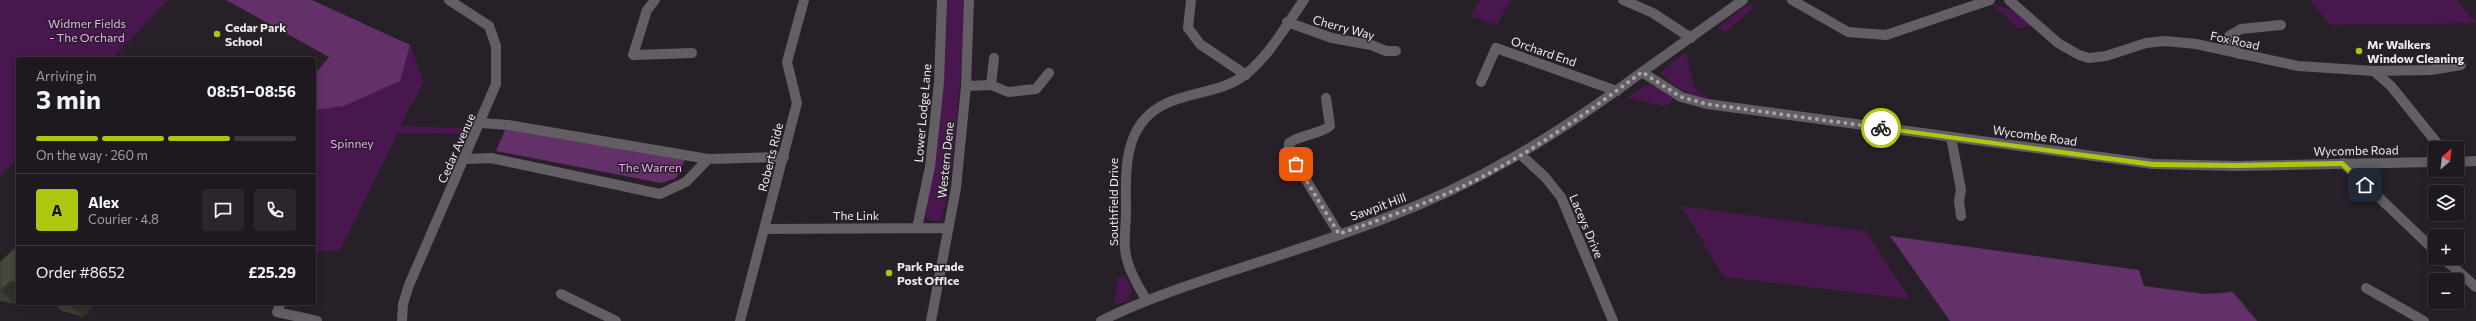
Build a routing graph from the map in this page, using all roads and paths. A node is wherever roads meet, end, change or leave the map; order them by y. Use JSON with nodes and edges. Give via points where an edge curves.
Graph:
{"nodes":[{"id":1,"x":449,"y":0,"type":"edge"},
{"id":2,"x":655,"y":0,"type":"edge"},
{"id":3,"x":804,"y":0,"type":"edge"},
{"id":4,"x":942,"y":0,"type":"edge"},
{"id":5,"x":969,"y":0,"type":"edge"},
{"id":6,"x":1191,"y":0,"type":"edge"},
{"id":7,"x":1304,"y":0,"type":"edge"},
{"id":8,"x":1623,"y":0,"type":"edge"},
{"id":9,"x":1743,"y":0,"type":"edge"},
{"id":10,"x":1792,"y":0,"type":"edge"},
{"id":11,"x":1990,"y":0,"type":"edge"},
{"id":12,"x":2009,"y":0,"type":"edge"},
{"id":13,"x":1287,"y":22,"type":"junction"},
{"id":14,"x":2281,"y":25,"type":"dead end"},
{"id":15,"x":1691,"y":38,"type":"junction"},
{"id":16,"x":1396,"y":51,"type":"dead end"},
{"id":17,"x":692,"y":53,"type":"dead end"},
{"id":18,"x":2239,"y":54,"type":"junction"},
{"id":19,"x":994,"y":58,"type":"dead end"},
{"id":20,"x":2461,"y":65,"type":"dead end"},
{"id":21,"x":2374,"y":71,"type":"junction"},
{"id":22,"x":1050,"y":72,"type":"dead end"},
{"id":23,"x":1642,"y":72,"type":"junction"},
{"id":24,"x":1246,"y":75,"type":"junction"},
{"id":25,"x":1481,"y":82,"type":"dead end"},
{"id":26,"x":991,"y":85,"type":"junction"},
{"id":27,"x":966,"y":86,"type":"junction"},
{"id":28,"x":1617,"y":91,"type":"junction"},
{"id":29,"x":1326,"y":98,"type":"dead end"},
{"id":30,"x":481,"y":123,"type":"junction"},
{"id":31,"x":1951,"y":137,"type":"junction"},
{"id":32,"x":2435,"y":141,"type":"edge"},
{"id":33,"x":1520,"y":154,"type":"junction"},
{"id":34,"x":784,"y":157,"type":"junction"},
{"id":35,"x":466,"y":159,"type":"junction"},
{"id":36,"x":708,"y":159,"type":"junction"},
{"id":37,"x":2476,"y":161,"type":"edge"},
{"id":38,"x":2428,"y":162,"type":"edge"},
{"id":39,"x":2464,"y":162,"type":"edge"},
{"id":40,"x":2343,"y":163,"type":"junction"},
{"id":41,"x":1961,"y":216,"type":"dead end"},
{"id":42,"x":917,"y":228,"type":"junction"},
{"id":43,"x":948,"y":228,"type":"junction"},
{"id":44,"x":764,"y":229,"type":"junction"},
{"id":45,"x":1339,"y":234,"type":"junction"},
{"id":46,"x":2428,"y":244,"type":"edge"},
{"id":47,"x":2451,"y":265,"type":"edge"},
{"id":48,"x":2366,"y":288,"type":"dead end"},
{"id":49,"x":2476,"y":288,"type":"edge"},
{"id":50,"x":561,"y":294,"type":"dead end"},
{"id":51,"x":1147,"y":301,"type":"junction"},
{"id":52,"x":280,"y":305,"type":"edge"},
{"id":53,"x":317,"y":321,"type":"edge"},
{"id":54,"x":402,"y":321,"type":"edge"},
{"id":55,"x":616,"y":321,"type":"edge"},
{"id":56,"x":740,"y":321,"type":"edge"},
{"id":57,"x":931,"y":321,"type":"edge"},
{"id":58,"x":1101,"y":321,"type":"edge"},
{"id":59,"x":1612,"y":321,"type":"edge"},
{"id":60,"x":2424,"y":321,"type":"edge"}],
"edges":[{"from":1,"to":30,"type":"street","name":"Cedar Avenue","via":[[489,26],[496,46],[496,84]]},
{"from":2,"to":17,"type":"street","via":[[647,10],[628,56]]},
{"from":3,"to":34,"type":"street","name":"Roberts Ride","via":[[787,62],[797,103]]},
{"from":4,"to":42,"type":"street","name":"Lower Lodge Lane","via":[[939,82],[930,167]]},
{"from":5,"to":27,"type":"street","name":"Western Dene"},
{"from":6,"to":24,"type":"street","via":[[1188,28],[1196,40]]},
{"from":7,"to":13,"type":"street","name":"Southfield Drive"},
{"from":8,"to":15,"type":"street","via":[[1653,13]]},
{"from":9,"to":15,"type":"street","name":"Sawpit Hill"},
{"from":10,"to":11,"type":"street","via":[[1848,32],[1886,35]]},
{"from":12,"to":18,"type":"street","name":"Fox Road","via":[[2069,51],[2089,58],[2163,40]]},
{"from":13,"to":16,"type":"street","name":"Cherry Way","via":[[1332,38]]},
{"from":13,"to":24,"type":"street","name":"Southfield Drive"},
{"from":14,"to":18,"type":"street","via":[[2241,29],[2229,36],[2228,41]]},
{"from":15,"to":23,"type":"street","name":"Sawpit Hill"},
{"from":18,"to":21,"type":"street","name":"Fox Road","via":[[2339,71]]},
{"from":19,"to":26,"type":"street"},
{"from":20,"to":21,"type":"street","name":"Fox Road","via":[[2431,70]]},
{"from":21,"to":32,"type":"street","via":[[2391,86]]},
{"from":22,"to":26,"type":"street","via":[[1036,89],[1008,92]]},
{"from":23,"to":28,"type":"street","name":"Sawpit Hill"},
{"from":23,"to":31,"type":"street","name":"Wycombe Road","via":[[1681,97],[1707,104]]},
{"from":24,"to":51,"type":"street","name":"Southfield Drive","via":[[1222,88],[1183,97],[1160,107],[1136,128],[1126,153],[1126,257],[1131,274]]},
{"from":25,"to":28,"type":"street","name":"Orchard End","via":[[1496,48]]},
{"from":26,"to":27,"type":"street"},
{"from":27,"to":43,"type":"street","name":"Western Dene","via":[[956,188]]},
{"from":28,"to":33,"type":"street","name":"Sawpit Hill"},
{"from":29,"to":45,"type":"street","via":[[1330,126],[1326,130],[1296,137],[1289,142],[1289,152]]},
{"from":30,"to":35,"type":"street","name":"Cedar Avenue"},
{"from":30,"to":36,"type":"street","via":[[508,124]]},
{"from":31,"to":40,"type":"street","name":"Wycombe Road","via":[[2153,164],[2236,166]]},
{"from":31,"to":41,"type":"street","via":[[1962,190],[1959,201]]},
{"from":33,"to":45,"type":"street","name":"Sawpit Hill","via":[[1438,198]]},
{"from":33,"to":59,"type":"street","name":"Laceys Drive","via":[[1545,177],[1561,197]]},
{"from":34,"to":36,"type":"street"},
{"from":34,"to":44,"type":"street","name":"Roberts Ride"},
{"from":35,"to":36,"type":"street","via":[[492,158],[660,194],[686,182]]},
{"from":35,"to":54,"type":"street","name":"Cedar Avenue","via":[[409,286],[403,304]]},
{"from":37,"to":39,"type":"street"},
{"from":38,"to":40,"type":"street","name":"Wycombe Road"},
{"from":40,"to":46,"type":"street"},
{"from":42,"to":43,"type":"street","name":"The Link"},
{"from":42,"to":44,"type":"street","name":"The Link"},
{"from":43,"to":57,"type":"street","name":"Western Dene"},
{"from":44,"to":56,"type":"street","name":"Roberts Ride"},
{"from":45,"to":51,"type":"street","name":"Sawpit Hill"},
{"from":47,"to":49,"type":"street"},
{"from":48,"to":60,"type":"street"},
{"from":50,"to":55,"type":"street"},
{"from":51,"to":58,"type":"street","name":"Sawpit Hill"},
{"from":52,"to":53,"type":"street","via":[[277,312]]}]}
